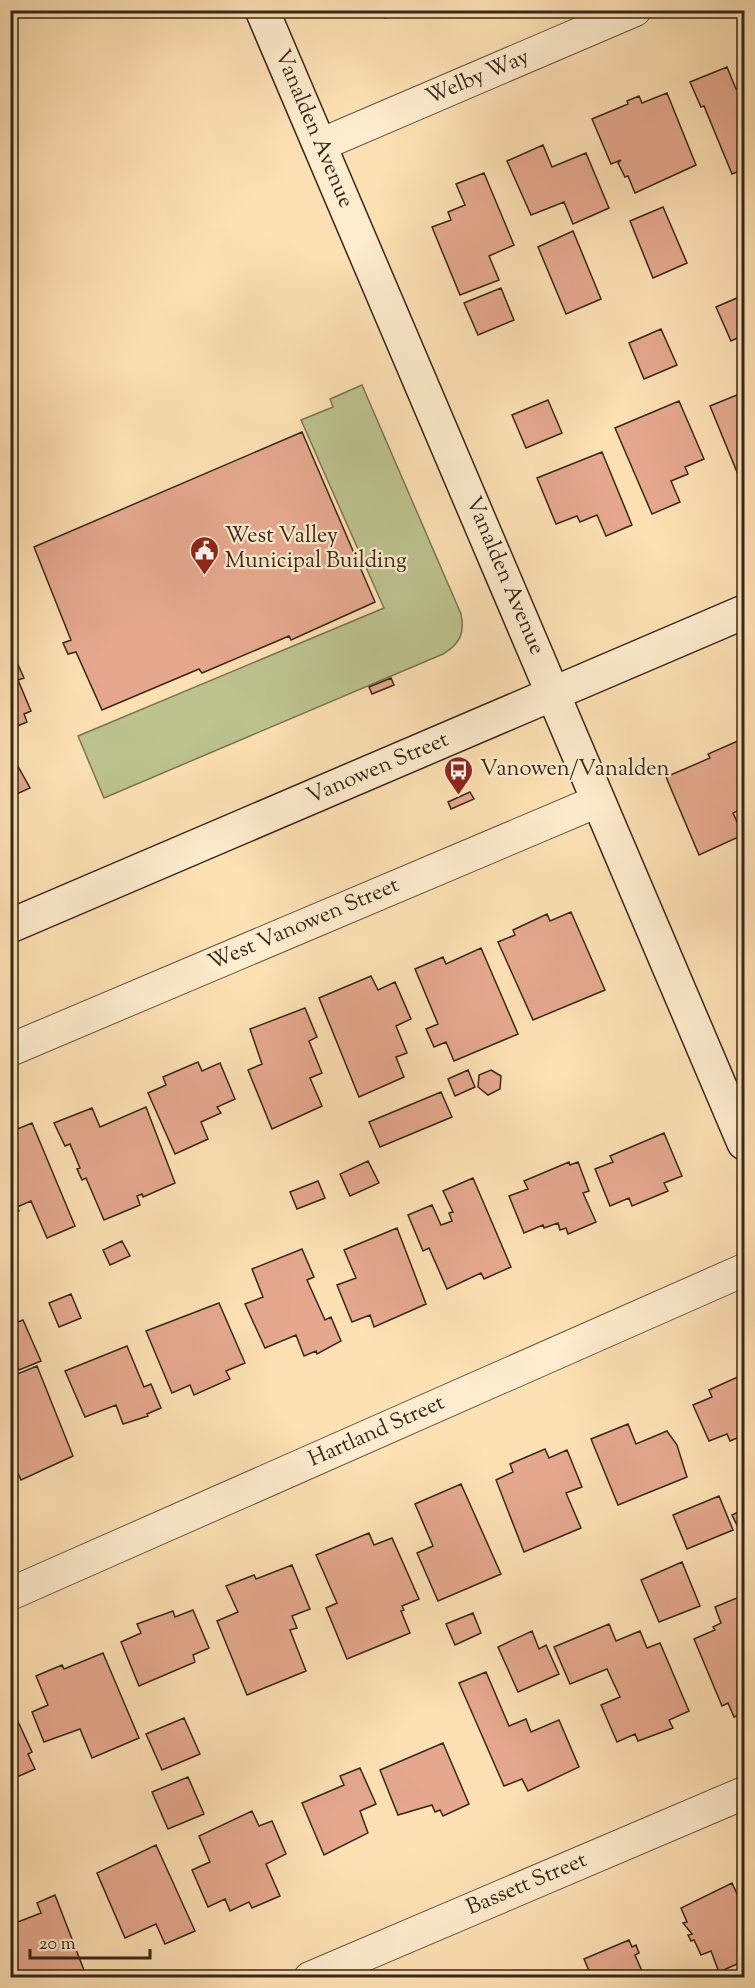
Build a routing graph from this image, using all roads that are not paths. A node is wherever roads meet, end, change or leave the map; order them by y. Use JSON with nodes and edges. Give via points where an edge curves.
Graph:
{"nodes":[{"id":1,"x":262,"y":10,"type":"edge"},
{"id":2,"x":635,"y":10,"type":"edge"},
{"id":3,"x":320,"y":145,"type":"junction"},
{"id":4,"x":744,"y":612,"type":"edge"},
{"id":5,"x":552,"y":694,"type":"junction"},
{"id":6,"x":598,"y":801,"type":"junction"},
{"id":7,"x":10,"y":926,"type":"edge"},
{"id":8,"x":10,"y":1050,"type":"edge"},
{"id":9,"x":744,"y":1143,"type":"edge"},
{"id":10,"x":744,"y":1270,"type":"edge"},
{"id":11,"x":10,"y":1594,"type":"edge"},
{"id":12,"x":744,"y":1793,"type":"edge"},
{"id":13,"x":310,"y":1977,"type":"edge"}],
"edges":[{"from":1,"to":3,"type":"street","name":"Vanalden Avenue"},
{"from":2,"to":3,"type":"street","name":"Welby Way"},
{"from":3,"to":5,"type":"street","name":"Vanalden Avenue"},
{"from":4,"to":5,"type":"street","name":"Vanowen Street"},
{"from":5,"to":6,"type":"street","name":"Vanalden Avenue"},
{"from":5,"to":7,"type":"street","name":"Vanowen Street"},
{"from":6,"to":8,"type":"street","name":"West Vanowen Street"},
{"from":6,"to":9,"type":"street","name":"Vanalden Avenue"},
{"from":10,"to":11,"type":"street","name":"Hartland Street"},
{"from":12,"to":13,"type":"street","name":"Bassett Street"}]}
